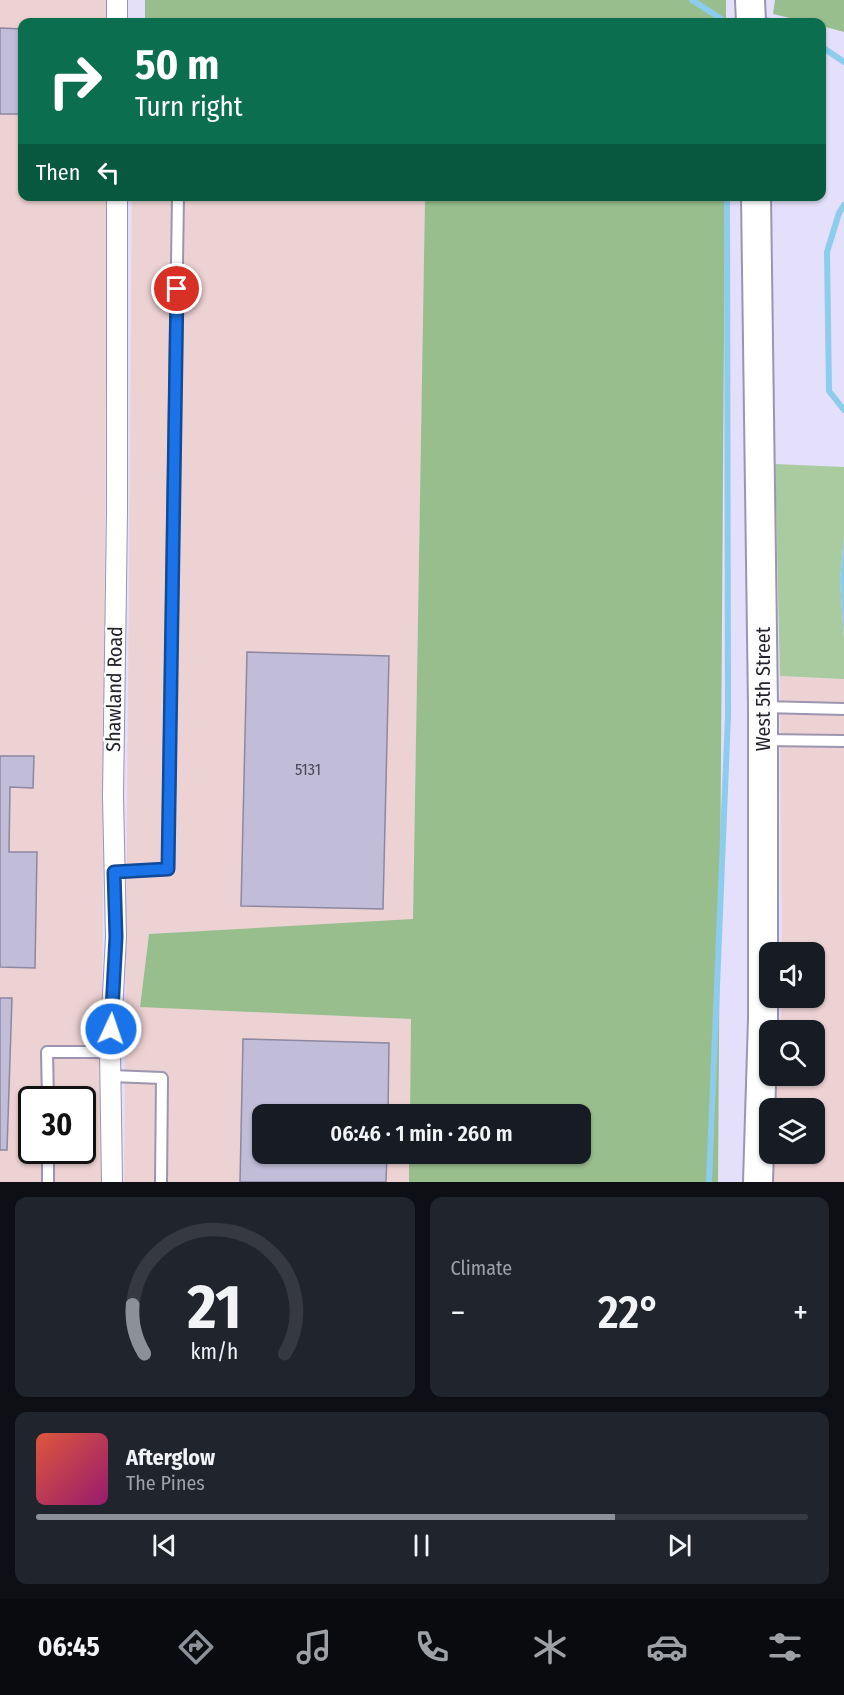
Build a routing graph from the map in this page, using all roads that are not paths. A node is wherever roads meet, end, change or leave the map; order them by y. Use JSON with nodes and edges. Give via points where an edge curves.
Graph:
{"nodes":[{"id":1,"x":117,"y":0,"type":"edge"},
{"id":2,"x":750,"y":0,"type":"edge"},
{"id":3,"x":117,"y":18,"type":"edge"},
{"id":4,"x":751,"y":18,"type":"edge"},
{"id":5,"x":117,"y":201,"type":"edge"},
{"id":6,"x":178,"y":201,"type":"edge"},
{"id":7,"x":756,"y":201,"type":"edge"},
{"id":8,"x":763,"y":707,"type":"junction"},
{"id":9,"x":844,"y":709,"type":"edge"},
{"id":10,"x":763,"y":740,"type":"junction"},
{"id":11,"x":844,"y":741,"type":"edge"},
{"id":12,"x":114,"y":872,"type":"junction"},
{"id":13,"x":110,"y":1052,"type":"junction"},
{"id":14,"x":111,"y":1076,"type":"junction"},
{"id":15,"x":48,"y":1086,"type":"edge"},
{"id":16,"x":48,"y":1164,"type":"edge"},
{"id":17,"x":48,"y":1182,"type":"edge"},
{"id":18,"x":112,"y":1182,"type":"edge"},
{"id":19,"x":161,"y":1182,"type":"edge"},
{"id":20,"x":758,"y":1182,"type":"edge"}],
"edges":[{"from":1,"to":3,"type":"street"},
{"from":2,"to":4,"type":"street"},
{"from":5,"to":12,"type":"street","name":"Shawland Road"},
{"from":6,"to":12,"type":"lane","via":[[168,869]]},
{"from":7,"to":8,"type":"street","name":"West 5th Street"},
{"from":8,"to":9,"type":"lane"},
{"from":8,"to":10,"type":"street","name":"West 5th Street"},
{"from":10,"to":11,"type":"lane"},
{"from":10,"to":20,"type":"street","name":"West 5th Street","via":[[763,1019]]},
{"from":12,"to":13,"type":"street","name":"Shawland Road","via":[[116,937]]},
{"from":13,"to":14,"type":"street","name":"Shawland Road"},
{"from":13,"to":15,"type":"lane","via":[[47,1052]]},
{"from":14,"to":18,"type":"street","name":"Shawland Road"},
{"from":14,"to":19,"type":"lane","via":[[162,1078]]},
{"from":16,"to":17,"type":"lane"}]}
